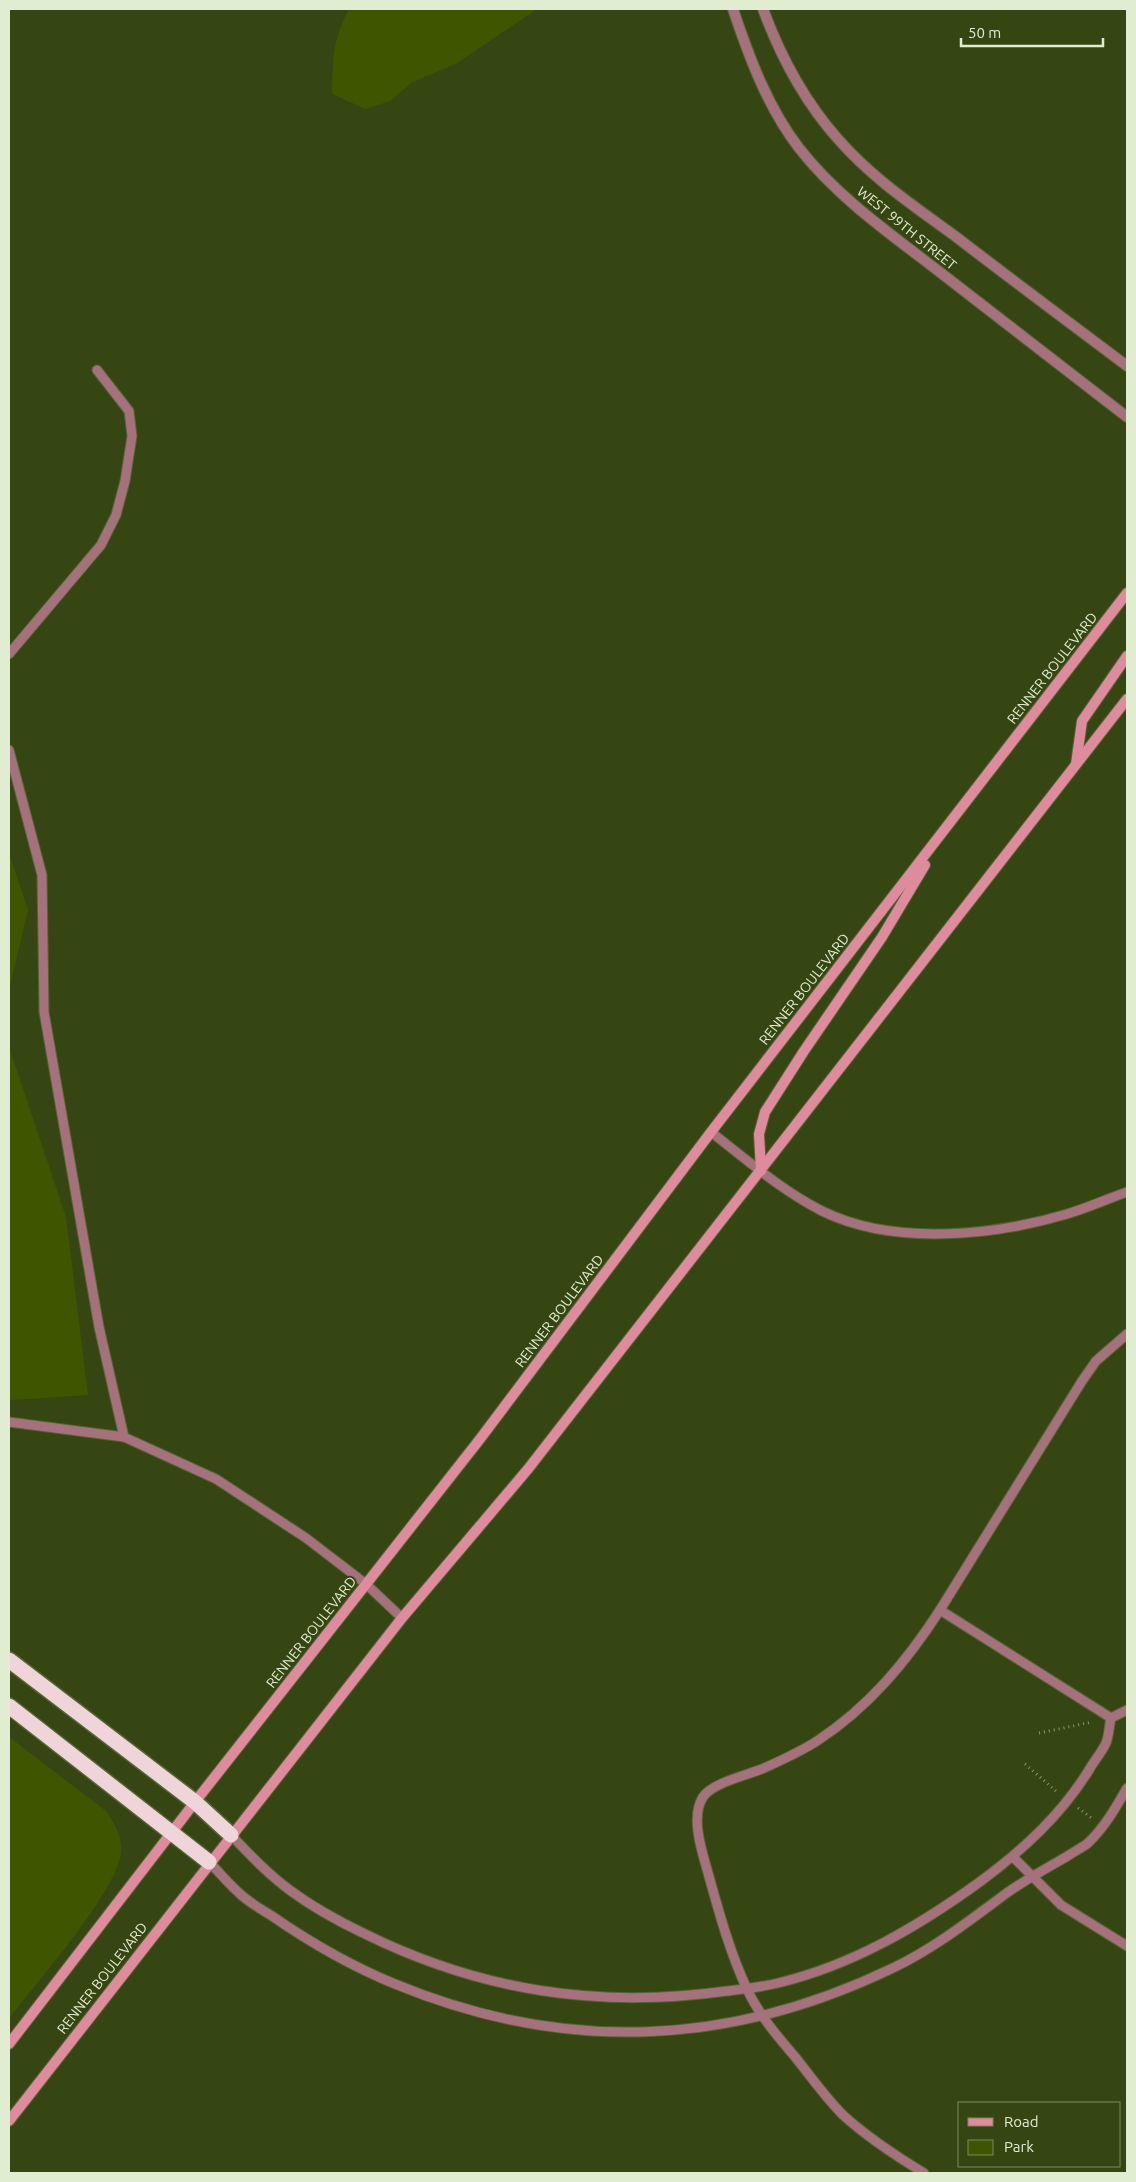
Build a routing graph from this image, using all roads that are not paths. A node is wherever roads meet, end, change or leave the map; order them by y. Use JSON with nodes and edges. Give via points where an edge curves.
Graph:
{"nodes":[{"id":1,"x":733,"y":9,"type":"edge"},
{"id":2,"x":762,"y":9,"type":"edge"},
{"id":3,"x":1127,"y":366,"type":"edge"},
{"id":4,"x":97,"y":370,"type":"dead end"},
{"id":5,"x":1127,"y":416,"type":"edge"},
{"id":6,"x":1127,"y":593,"type":"edge"},
{"id":7,"x":9,"y":654,"type":"edge"},
{"id":8,"x":1127,"y":656,"type":"edge"},
{"id":9,"x":1127,"y":699,"type":"edge"},
{"id":10,"x":9,"y":750,"type":"edge"},
{"id":11,"x":1076,"y":765,"type":"junction"},
{"id":12,"x":947,"y":827,"type":"junction"},
{"id":13,"x":711,"y":1132,"type":"junction"},
{"id":14,"x":761,"y":1171,"type":"junction"},
{"id":15,"x":1127,"y":1192,"type":"edge"},
{"id":16,"x":1127,"y":1334,"type":"edge"},
{"id":17,"x":9,"y":1422,"type":"edge"},
{"id":18,"x":124,"y":1436,"type":"junction"},
{"id":19,"x":366,"y":1584,"type":"junction"},
{"id":20,"x":940,"y":1610,"type":"junction"},
{"id":21,"x":402,"y":1618,"type":"junction"},
{"id":22,"x":9,"y":1660,"type":"edge"},
{"id":23,"x":9,"y":1706,"type":"edge"},
{"id":24,"x":1127,"y":1710,"type":"edge"},
{"id":25,"x":1111,"y":1718,"type":"junction"},
{"id":26,"x":1127,"y":1788,"type":"edge"},
{"id":27,"x":194,"y":1802,"type":"junction"},
{"id":28,"x":173,"y":1832,"type":"junction"},
{"id":29,"x":231,"y":1834,"type":"junction"},
{"id":30,"x":1013,"y":1857,"type":"junction"},
{"id":31,"x":210,"y":1862,"type":"junction"},
{"id":32,"x":1031,"y":1878,"type":"junction"},
{"id":33,"x":1127,"y":1946,"type":"edge"},
{"id":34,"x":747,"y":1988,"type":"junction"},
{"id":35,"x":762,"y":2016,"type":"junction"},
{"id":36,"x":9,"y":2044,"type":"edge"},
{"id":37,"x":9,"y":2121,"type":"edge"},
{"id":38,"x":924,"y":2173,"type":"edge"}],
"edges":[{"from":1,"to":5,"type":"street","name":"WEST 99TH STREET","via":[[768,96],[789,134],[812,163],[881,226]]},
{"from":2,"to":3,"type":"street","name":"WEST 99TH STREET","via":[[810,102],[854,156],[905,200]]},
{"from":4,"to":7,"type":"lane","via":[[129,411],[132,436],[116,515],[101,544]]},
{"from":6,"to":12,"type":"main road","name":"RENNER BOULEVARD"},
{"from":8,"to":11,"type":"main road","via":[[1082,721]]},
{"from":9,"to":11,"type":"main road","name":"RENNER BOULEVARD"},
{"from":10,"to":18,"type":"lane","via":[[42,875],[44,1012],[99,1327]]},
{"from":11,"to":14,"type":"main road","name":"RENNER BOULEVARD"},
{"from":12,"to":13,"type":"main road","name":"RENNER BOULEVARD"},
{"from":12,"to":14,"type":"main road","via":[[882,937],[765,1112],[759,1134]]},
{"from":13,"to":14,"type":"lane"},
{"from":13,"to":19,"type":"main road","name":"RENNER BOULEVARD","via":[[480,1439]]},
{"from":14,"to":15,"type":"lane","via":[[824,1212],[871,1228],[931,1234],[1002,1230],[1067,1214]]},
{"from":14,"to":21,"type":"main road","name":"RENNER BOULEVARD","via":[[528,1469]]},
{"from":16,"to":20,"type":"lane","via":[[1096,1361],[1082,1380]]},
{"from":17,"to":18,"type":"lane"},
{"from":18,"to":19,"type":"lane","via":[[216,1479],[306,1538]]},
{"from":19,"to":21,"type":"lane"},
{"from":19,"to":27,"type":"main road","name":"RENNER BOULEVARD"},
{"from":20,"to":25,"type":"lane"},
{"from":20,"to":34,"type":"lane","via":[[886,1683],[856,1712],[816,1742],[763,1768],[711,1788],[703,1797],[698,1824],[705,1861]]},
{"from":21,"to":29,"type":"main road","name":"RENNER BOULEVARD"},
{"from":22,"to":27,"type":"highway"},
{"from":23,"to":28,"type":"highway"},
{"from":24,"to":25,"type":"lane"},
{"from":25,"to":30,"type":"lane","via":[[1106,1742],[1073,1795],[1042,1831]]},
{"from":26,"to":32,"type":"lane","via":[[1106,1822],[1087,1844]]},
{"from":27,"to":28,"type":"main road","name":"RENNER BOULEVARD"},
{"from":27,"to":29,"type":"highway"},
{"from":28,"to":31,"type":"highway"},
{"from":28,"to":36,"type":"main road","name":"RENNER BOULEVARD"},
{"from":29,"to":31,"type":"main road","name":"RENNER BOULEVARD"},
{"from":29,"to":34,"type":"lane","via":[[261,1867],[329,1916],[446,1969],[519,1989],[626,1999],[689,1997]]},
{"from":30,"to":32,"type":"lane"},
{"from":30,"to":34,"type":"lane","via":[[896,1938],[841,1963],[778,1983]]},
{"from":31,"to":35,"type":"lane","via":[[240,1894],[311,1943],[431,1999],[508,2020],[587,2032],[664,2032],[717,2026]]},
{"from":31,"to":37,"type":"main road","name":"RENNER BOULEVARD"},
{"from":32,"to":33,"type":"lane","via":[[1061,1905]]},
{"from":32,"to":35,"type":"lane","via":[[957,1930],[896,1966],[829,1995]]},
{"from":34,"to":35,"type":"lane"},
{"from":35,"to":38,"type":"lane","via":[[843,2114],[896,2156]]}]}
